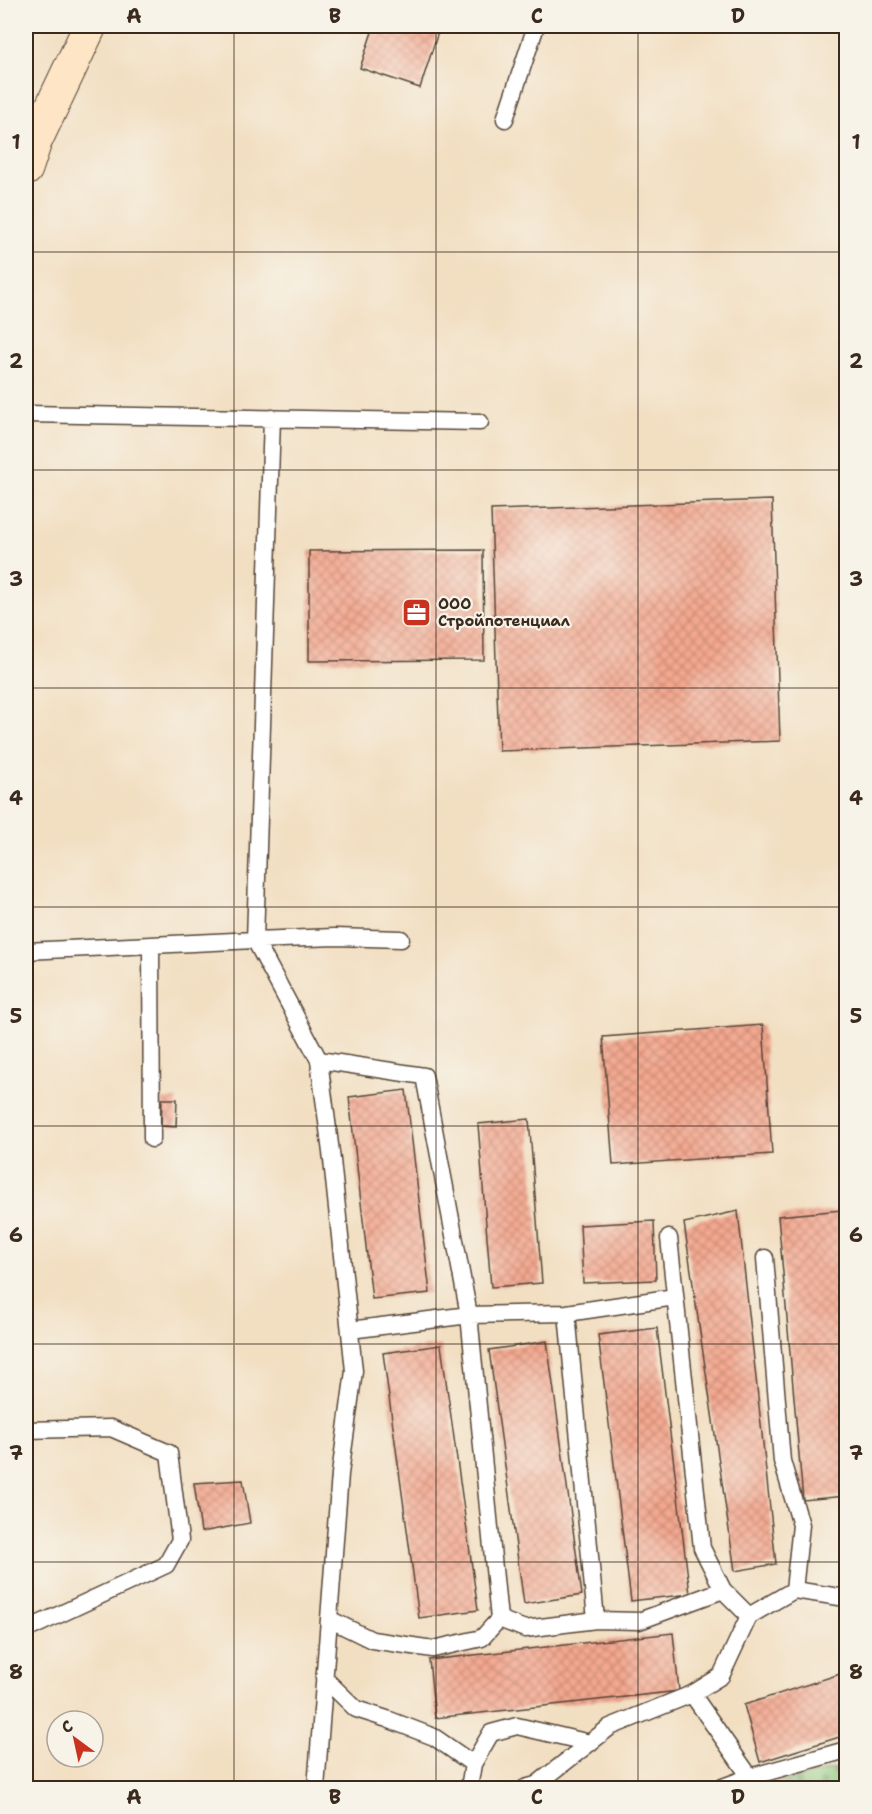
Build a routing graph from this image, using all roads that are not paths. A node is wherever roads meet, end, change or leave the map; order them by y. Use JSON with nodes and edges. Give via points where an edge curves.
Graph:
{"nodes":[{"id":1,"x":90,"y":26,"type":"edge"},
{"id":2,"x":536,"y":26,"type":"edge"},
{"id":3,"x":505,"y":119,"type":"dead end"},
{"id":4,"x":26,"y":169,"type":"edge"},
{"id":5,"x":26,"y":414,"type":"edge"},
{"id":6,"x":272,"y":418,"type":"junction"},
{"id":7,"x":480,"y":422,"type":"dead end"},
{"id":8,"x":401,"y":939,"type":"dead end"},
{"id":9,"x":255,"y":940,"type":"junction"},
{"id":10,"x":152,"y":945,"type":"junction"},
{"id":11,"x":26,"y":951,"type":"edge"},
{"id":12,"x":320,"y":1060,"type":"junction"},
{"id":13,"x":152,"y":1139,"type":"dead end"},
{"id":14,"x":669,"y":1238,"type":"dead end"},
{"id":15,"x":765,"y":1257,"type":"dead end"},
{"id":16,"x":675,"y":1297,"type":"junction"},
{"id":17,"x":567,"y":1313,"type":"junction"},
{"id":18,"x":470,"y":1315,"type":"junction"},
{"id":19,"x":350,"y":1330,"type":"junction"},
{"id":20,"x":26,"y":1430,"type":"edge"},
{"id":21,"x":723,"y":1590,"type":"junction"},
{"id":22,"x":794,"y":1590,"type":"junction"},
{"id":23,"x":846,"y":1598,"type":"edge"},
{"id":24,"x":749,"y":1616,"type":"junction"},
{"id":25,"x":329,"y":1619,"type":"junction"},
{"id":26,"x":499,"y":1619,"type":"junction"},
{"id":27,"x":597,"y":1620,"type":"junction"},
{"id":28,"x":26,"y":1630,"type":"edge"},
{"id":29,"x":324,"y":1678,"type":"junction"},
{"id":30,"x":692,"y":1694,"type":"junction"},
{"id":31,"x":590,"y":1743,"type":"junction"},
{"id":32,"x":846,"y":1750,"type":"edge"},
{"id":33,"x":473,"y":1764,"type":"junction"},
{"id":34,"x":750,"y":1777,"type":"junction"},
{"id":35,"x":535,"y":1787,"type":"edge"},
{"id":36,"x":316,"y":1788,"type":"edge"},
{"id":37,"x":469,"y":1788,"type":"edge"},
{"id":38,"x":720,"y":1788,"type":"edge"}],
"edges":[{"from":1,"to":4,"type":"main road"},
{"from":2,"to":3,"type":"lane"},
{"from":5,"to":6,"type":"lane"},
{"from":6,"to":7,"type":"lane"},
{"from":6,"to":9,"type":"lane"},
{"from":8,"to":9,"type":"lane"},
{"from":9,"to":10,"type":"lane"},
{"from":9,"to":12,"type":"lane"},
{"from":10,"to":11,"type":"lane"},
{"from":10,"to":13,"type":"lane"},
{"from":12,"to":18,"type":"lane","via":[[424,1076]]},
{"from":12,"to":19,"type":"lane"},
{"from":14,"to":16,"type":"lane"},
{"from":15,"to":22,"type":"lane","via":[[782,1461],[801,1524]]},
{"from":16,"to":17,"type":"lane"},
{"from":16,"to":21,"type":"lane","via":[[702,1548]]},
{"from":17,"to":18,"type":"lane"},
{"from":17,"to":27,"type":"lane"},
{"from":18,"to":19,"type":"lane"},
{"from":18,"to":26,"type":"lane"},
{"from":19,"to":25,"type":"lane","via":[[354,1371],[340,1474]]},
{"from":20,"to":28,"type":"lane","via":[[111,1428],[169,1453],[180,1540],[166,1565]]},
{"from":21,"to":24,"type":"lane"},
{"from":21,"to":27,"type":"lane","via":[[639,1621]]},
{"from":22,"to":23,"type":"lane"},
{"from":22,"to":24,"type":"lane"},
{"from":24,"to":30,"type":"lane","via":[[721,1676]]},
{"from":25,"to":26,"type":"lane","via":[[372,1640],[433,1649],[482,1638]]},
{"from":25,"to":29,"type":"lane"},
{"from":26,"to":27,"type":"lane","via":[[525,1629]]},
{"from":29,"to":33,"type":"lane","via":[[356,1709],[434,1737]]},
{"from":29,"to":36,"type":"lane"},
{"from":30,"to":31,"type":"lane","via":[[610,1727]]},
{"from":30,"to":34,"type":"lane"},
{"from":31,"to":33,"type":"lane","via":[[517,1726],[492,1733]]},
{"from":31,"to":35,"type":"lane"},
{"from":32,"to":34,"type":"lane"},
{"from":33,"to":37,"type":"lane"},
{"from":34,"to":38,"type":"lane"}]}
